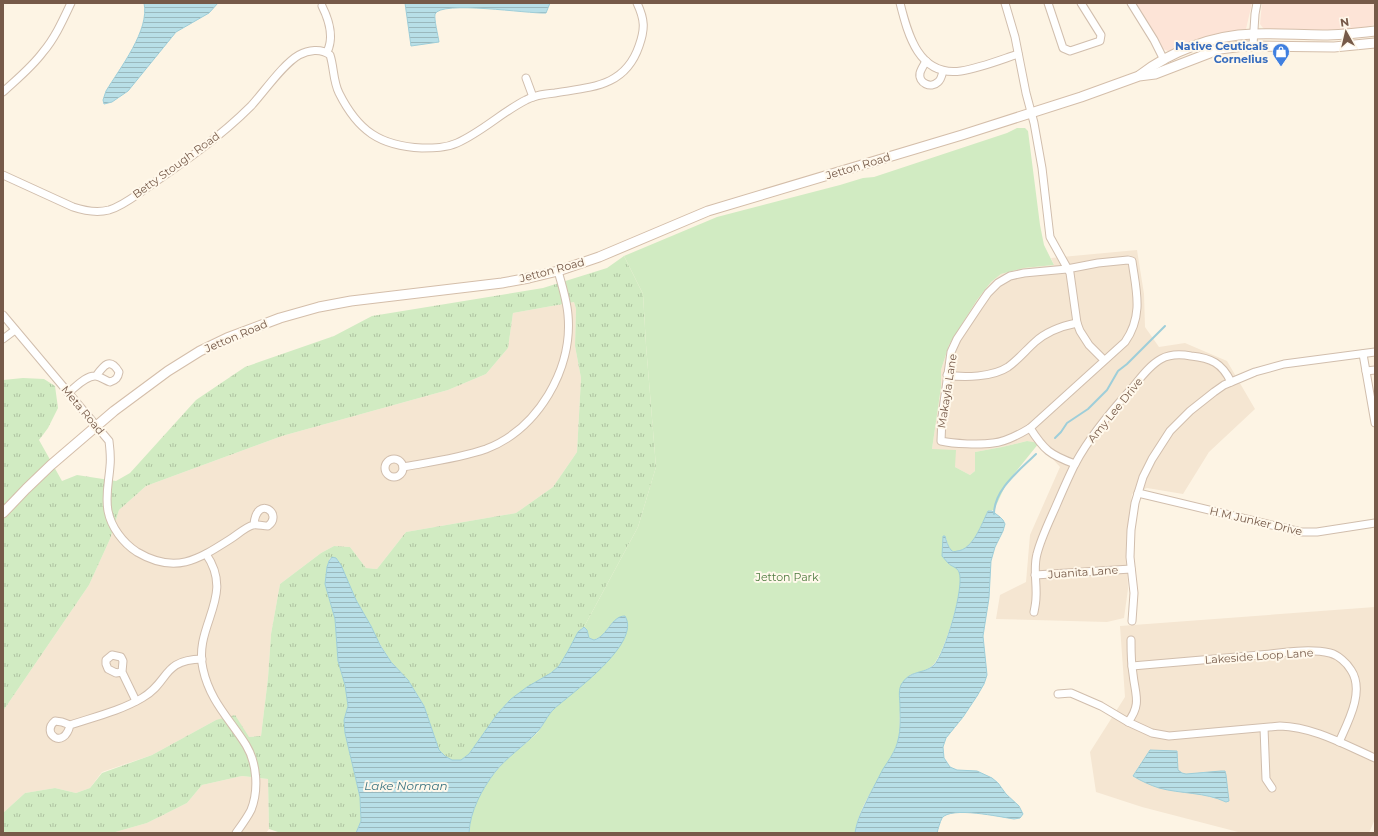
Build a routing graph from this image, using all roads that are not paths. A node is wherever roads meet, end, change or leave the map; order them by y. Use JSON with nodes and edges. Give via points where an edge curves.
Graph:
{"nodes":[{"id":1,"x":71,"y":3,"type":"edge"},
{"id":2,"x":637,"y":3,"type":"edge"},
{"id":3,"x":900,"y":3,"type":"edge"},
{"id":4,"x":1005,"y":3,"type":"edge"},
{"id":5,"x":1048,"y":3,"type":"edge"},
{"id":6,"x":1081,"y":3,"type":"edge"},
{"id":7,"x":1131,"y":3,"type":"edge"},
{"id":8,"x":1258,"y":3,"type":"edge"},
{"id":9,"x":322,"y":6,"type":"dead end"},
{"id":10,"x":1375,"y":31,"type":"edge"},
{"id":11,"x":1254,"y":34,"type":"junction"},
{"id":12,"x":1375,"y":43,"type":"edge"},
{"id":13,"x":1253,"y":45,"type":"junction"},
{"id":14,"x":327,"y":52,"type":"junction"},
{"id":15,"x":1018,"y":54,"type":"junction"},
{"id":16,"x":1164,"y":60,"type":"junction"},
{"id":17,"x":926,"y":61,"type":"junction"},
{"id":18,"x":943,"y":71,"type":"junction"},
{"id":19,"x":1139,"y":76,"type":"junction"},
{"id":20,"x":526,"y":78,"type":"dead end"},
{"id":21,"x":3,"y":92,"type":"edge"},
{"id":22,"x":533,"y":97,"type":"junction"},
{"id":23,"x":1031,"y":113,"type":"junction"},
{"id":24,"x":3,"y":175,"type":"edge"},
{"id":25,"x":1067,"y":269,"type":"junction"},
{"id":26,"x":558,"y":271,"type":"junction"},
{"id":27,"x":3,"y":316,"type":"edge"},
{"id":28,"x":1077,"y":323,"type":"junction"},
{"id":29,"x":16,"y":330,"type":"junction"},
{"id":30,"x":3,"y":339,"type":"edge"},
{"id":31,"x":1375,"y":352,"type":"edge"},
{"id":32,"x":1362,"y":354,"type":"junction"},
{"id":33,"x":1104,"y":360,"type":"junction"},
{"id":34,"x":1375,"y":370,"type":"edge"},
{"id":35,"x":1366,"y":371,"type":"junction"},
{"id":36,"x":947,"y":374,"type":"junction"},
{"id":37,"x":96,"y":376,"type":"dead end"},
{"id":38,"x":1231,"y":382,"type":"junction"},
{"id":39,"x":68,"y":393,"type":"junction"},
{"id":40,"x":1375,"y":423,"type":"edge"},
{"id":41,"x":96,"y":426,"type":"junction"},
{"id":42,"x":1030,"y":428,"type":"junction"},
{"id":43,"x":1075,"y":464,"type":"junction"},
{"id":44,"x":403,"y":467,"type":"dead end"},
{"id":45,"x":1138,"y":493,"type":"junction"},
{"id":46,"x":3,"y":513,"type":"edge"},
{"id":47,"x":1375,"y":523,"type":"edge"},
{"id":48,"x":254,"y":524,"type":"dead end"},
{"id":49,"x":206,"y":554,"type":"junction"},
{"id":50,"x":1131,"y":569,"type":"junction"},
{"id":51,"x":1035,"y":575,"type":"junction"},
{"id":52,"x":1034,"y":612,"type":"dead end"},
{"id":53,"x":1132,"y":621,"type":"dead end"},
{"id":54,"x":1131,"y":640,"type":"dead end"},
{"id":55,"x":202,"y":659,"type":"junction"},
{"id":56,"x":1132,"y":666,"type":"junction"},
{"id":57,"x":122,"y":672,"type":"dead end"},
{"id":58,"x":1058,"y":694,"type":"dead end"},
{"id":59,"x":136,"y":701,"type":"junction"},
{"id":60,"x":1128,"y":722,"type":"junction"},
{"id":61,"x":70,"y":725,"type":"dead end"},
{"id":62,"x":1264,"y":728,"type":"junction"},
{"id":63,"x":1339,"y":742,"type":"junction"},
{"id":64,"x":1375,"y":758,"type":"edge"},
{"id":65,"x":1272,"y":788,"type":"dead end"},
{"id":66,"x":236,"y":833,"type":"edge"}],
"edges":[{"from":1,"to":21,"type":"street","via":[[44,52]]},
{"from":2,"to":22,"type":"street","via":[[644,28],[634,59],[624,72],[611,81],[597,85]]},
{"from":3,"to":17,"type":"street","via":[[911,40]]},
{"from":4,"to":15,"type":"street"},
{"from":5,"to":6,"type":"street","via":[[1063,48],[1070,51],[1100,41],[1101,35]]},
{"from":7,"to":16,"type":"street"},
{"from":8,"to":11,"type":"street"},
{"from":9,"to":14,"type":"street","via":[[330,31]]},
{"from":10,"to":11,"type":"street","name":"Jetton Road","via":[[1323,35]]},
{"from":11,"to":13,"type":"street"},
{"from":11,"to":16,"type":"street","name":"Jetton Road","via":[[1208,41]]},
{"from":12,"to":13,"type":"street","name":"Jetton Road","via":[[1334,47]]},
{"from":13,"to":19,"type":"street","name":"Jetton Road","via":[[1220,49],[1155,74]]},
{"from":14,"to":22,"type":"street","via":[[330,55],[336,86],[354,117],[372,134],[399,146],[450,146],[466,139]]},
{"from":14,"to":24,"type":"street","name":"Betty Stough Road","via":[[320,50],[295,57],[221,133],[155,182],[111,210],[84,210]]},
{"from":15,"to":18,"type":"street","via":[[962,71]]},
{"from":15,"to":23,"type":"street"},
{"from":16,"to":19,"type":"street","name":"Jetton Road"},
{"from":17,"to":18,"type":"street"},
{"from":17,"to":18,"type":"street","via":[[920,73],[921,81],[924,83],[932,86],[936,84]]},
{"from":19,"to":23,"type":"street","name":"Jetton Road"},
{"from":20,"to":22,"type":"street"},
{"from":23,"to":25,"type":"street","via":[[1042,168],[1050,237]]},
{"from":23,"to":26,"type":"street","name":"Jetton Road","via":[[708,211],[599,257]]},
{"from":25,"to":28,"type":"street","via":[[1070,273]]},
{"from":25,"to":33,"type":"street","name":"Makayla Lane","via":[[1098,263],[1132,261],[1138,305],[1135,324],[1125,342]]},
{"from":25,"to":36,"type":"street","name":"Makayla Lane","via":[[1024,273],[1010,276],[998,283],[988,293],[958,339],[951,352]]},
{"from":26,"to":41,"type":"street","name":"Jetton Road","via":[[502,283],[351,301],[280,318],[227,338],[182,362],[140,390]]},
{"from":26,"to":44,"type":"street","via":[[568,314],[566,350],[552,389],[535,415],[518,430],[488,448],[444,460]]},
{"from":27,"to":29,"type":"street","name":"Meta Road"},
{"from":28,"to":33,"type":"street","via":[[1083,338]]},
{"from":28,"to":36,"type":"street","via":[[1043,336],[1007,368],[974,377]]},
{"from":29,"to":30,"type":"street"},
{"from":29,"to":39,"type":"street","name":"Meta Road"},
{"from":31,"to":32,"type":"street"},
{"from":32,"to":35,"type":"street"},
{"from":32,"to":38,"type":"street","via":[[1284,364]]},
{"from":33,"to":42,"type":"street","name":"Makayla Lane"},
{"from":34,"to":35,"type":"street"},
{"from":35,"to":40,"type":"street"},
{"from":36,"to":42,"type":"street","name":"Makayla Lane","via":[[941,441],[994,443]]},
{"from":37,"to":39,"type":"street","via":[[81,382]]},
{"from":38,"to":43,"type":"street","name":"Amy Lee Drive","via":[[1221,366],[1204,358],[1176,354],[1160,360],[1150,367],[1108,415]]},
{"from":38,"to":45,"type":"street","via":[[1194,407],[1170,431],[1152,459]]},
{"from":39,"to":41,"type":"street","name":"Meta Road"},
{"from":41,"to":46,"type":"street","name":"Jetton Road","via":[[51,465]]},
{"from":41,"to":49,"type":"street","name":"Meta Road","via":[[109,441],[108,510],[122,539],[134,550],[159,561],[184,562]]},
{"from":42,"to":43,"type":"street","via":[[1047,450]]},
{"from":43,"to":51,"type":"street","name":"Amy Lee Drive","via":[[1041,542]]},
{"from":45,"to":47,"type":"street","name":"H M Junker Drive","via":[[1301,532]]},
{"from":45,"to":50,"type":"street","via":[[1132,530]]},
{"from":48,"to":49,"type":"street","name":"Meta Road"},
{"from":49,"to":55,"type":"street","via":[[214,566],[217,587],[215,604],[202,642]]},
{"from":50,"to":51,"type":"street","name":"Juanita Lane"},
{"from":50,"to":53,"type":"street","via":[[1134,593]]},
{"from":51,"to":52,"type":"street","name":"Amy Lee Drive"},
{"from":54,"to":56,"type":"street"},
{"from":55,"to":59,"type":"street","via":[[174,665],[151,692]]},
{"from":55,"to":66,"type":"street","via":[[210,693],[247,746],[253,763],[256,784],[253,803]]},
{"from":56,"to":60,"type":"street","via":[[1137,698],[1136,709]]},
{"from":56,"to":63,"type":"street","name":"Lakeside Loop Lane","via":[[1303,651],[1331,653],[1343,660],[1352,670],[1355,680],[1354,706]]},
{"from":57,"to":59,"type":"street"},
{"from":58,"to":60,"type":"street","via":[[1071,693],[1101,706]]},
{"from":59,"to":61,"type":"street"},
{"from":60,"to":62,"type":"street","via":[[1152,733],[1169,736]]},
{"from":62,"to":63,"type":"street","via":[[1294,726]]},
{"from":62,"to":65,"type":"street","via":[[1266,779]]},
{"from":63,"to":64,"type":"street"}]}
